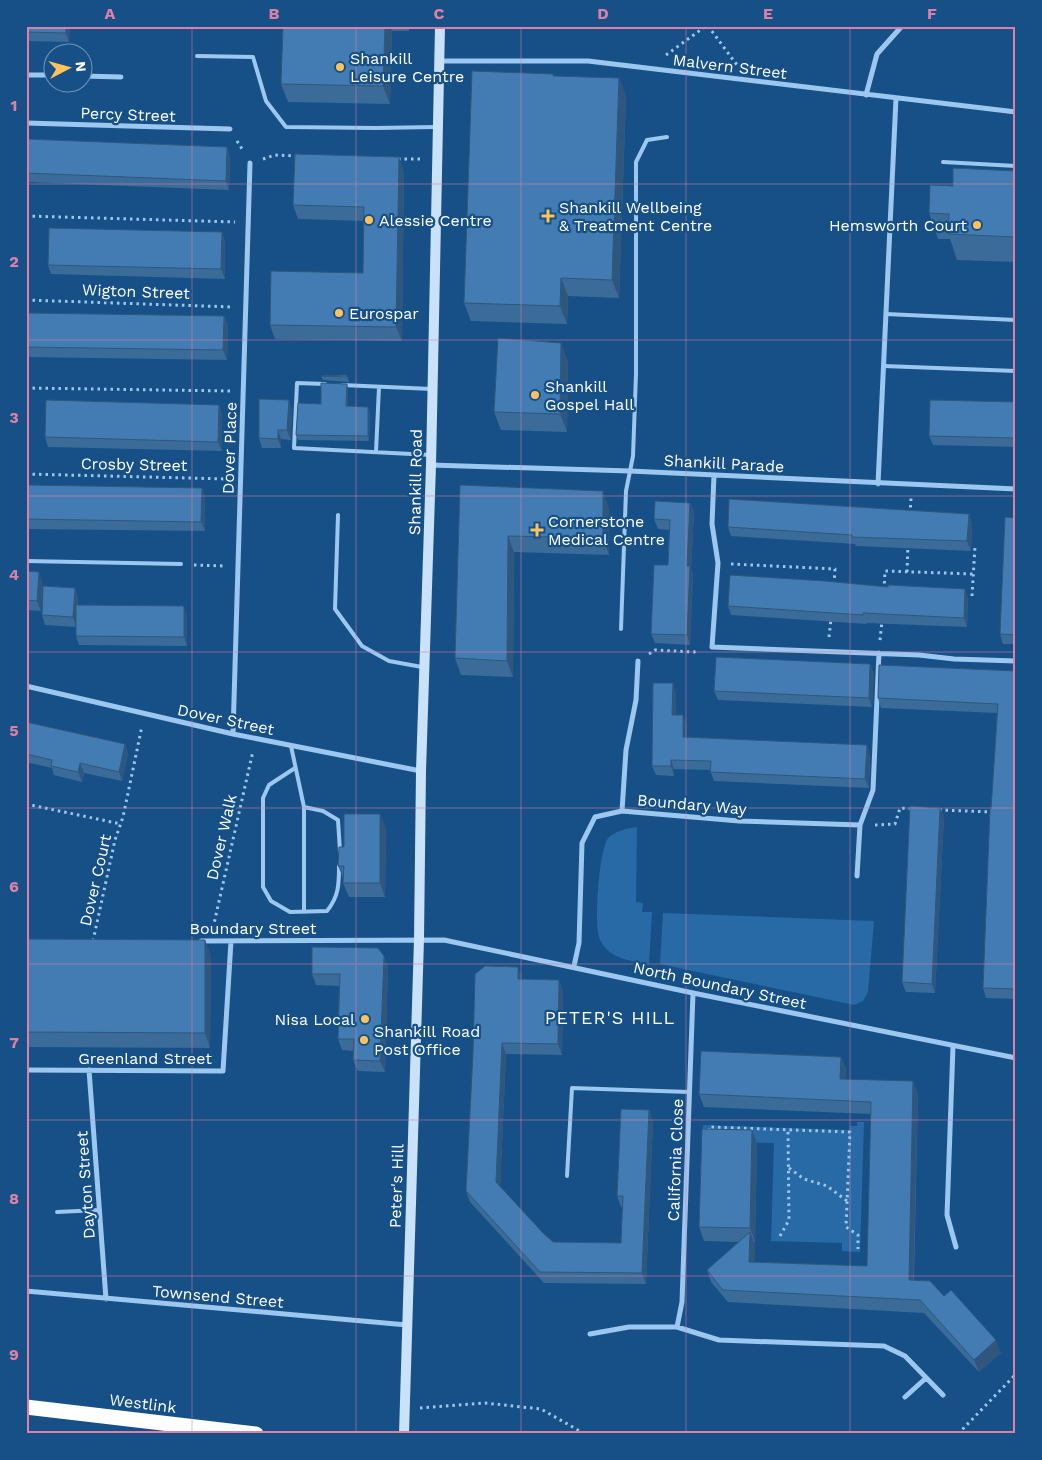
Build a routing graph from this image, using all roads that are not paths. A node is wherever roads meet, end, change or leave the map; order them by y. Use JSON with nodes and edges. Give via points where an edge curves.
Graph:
{"nodes":[{"id":1,"x":440,"y":26,"type":"edge"},
{"id":2,"x":902,"y":26,"type":"edge"},
{"id":3,"x":197,"y":56,"type":"dead end"},
{"id":4,"x":440,"y":61,"type":"junction"},
{"id":5,"x":26,"y":75,"type":"edge"},
{"id":6,"x":42,"y":75,"type":"edge"},
{"id":7,"x":92,"y":76,"type":"edge"},
{"id":8,"x":121,"y":77,"type":"dead end"},
{"id":9,"x":866,"y":95,"type":"junction"},
{"id":10,"x":896,"y":98,"type":"junction"},
{"id":11,"x":1016,"y":112,"type":"edge"},
{"id":12,"x":26,"y":123,"type":"edge"},
{"id":13,"x":438,"y":127,"type":"junction"},
{"id":14,"x":230,"y":129,"type":"road end"},
{"id":15,"x":667,"y":137,"type":"dead end"},
{"id":16,"x":943,"y":162,"type":"dead end"},
{"id":17,"x":250,"y":163,"type":"road end"},
{"id":18,"x":1016,"y":166,"type":"edge"},
{"id":19,"x":886,"y":314,"type":"junction"},
{"id":20,"x":1016,"y":320,"type":"edge"},
{"id":21,"x":884,"y":366,"type":"junction"},
{"id":22,"x":1016,"y":372,"type":"edge"},
{"id":23,"x":379,"y":387,"type":"junction"},
{"id":24,"x":432,"y":389,"type":"junction"},
{"id":25,"x":376,"y":452,"type":"junction"},
{"id":26,"x":431,"y":460,"type":"junction"},
{"id":27,"x":630,"y":471,"type":"junction"},
{"id":28,"x":714,"y":475,"type":"junction"},
{"id":29,"x":878,"y":484,"type":"junction"},
{"id":30,"x":1016,"y":489,"type":"edge"},
{"id":31,"x":338,"y":515,"type":"dead end"},
{"id":32,"x":26,"y":561,"type":"edge"},
{"id":33,"x":181,"y":564,"type":"road end"},
{"id":34,"x":621,"y":629,"type":"dead end"},
{"id":35,"x":879,"y":653,"type":"junction"},
{"id":36,"x":638,"y":661,"type":"road end"},
{"id":37,"x":1016,"y":661,"type":"edge"},
{"id":38,"x":424,"y":668,"type":"junction"},
{"id":39,"x":26,"y":686,"type":"edge"},
{"id":40,"x":233,"y":734,"type":"junction"},
{"id":41,"x":291,"y":746,"type":"junction"},
{"id":42,"x":295,"y":768,"type":"junction"},
{"id":43,"x":421,"y":771,"type":"junction"},
{"id":44,"x":304,"y":807,"type":"junction"},
{"id":45,"x":622,"y":811,"type":"junction"},
{"id":46,"x":860,"y":825,"type":"junction"},
{"id":47,"x":858,"y":876,"type":"dead end"},
{"id":48,"x":304,"y":912,"type":"junction"},
{"id":49,"x":419,"y":939,"type":"junction"},
{"id":50,"x":191,"y":941,"type":"edge"},
{"id":51,"x":230,"y":941,"type":"junction"},
{"id":52,"x":574,"y":966,"type":"junction"},
{"id":53,"x":693,"y":993,"type":"junction"},
{"id":54,"x":954,"y":1046,"type":"junction"},
{"id":55,"x":1016,"y":1058,"type":"edge"},
{"id":56,"x":26,"y":1070,"type":"edge"},
{"id":57,"x":89,"y":1070,"type":"junction"},
{"id":58,"x":690,"y":1092,"type":"junction"},
{"id":59,"x":567,"y":1176,"type":"dead end"},
{"id":60,"x":99,"y":1210,"type":"junction"},
{"id":61,"x":57,"y":1212,"type":"dead end"},
{"id":62,"x":956,"y":1247,"type":"dead end"},
{"id":63,"x":26,"y":1291,"type":"edge"},
{"id":64,"x":106,"y":1299,"type":"junction"},
{"id":65,"x":407,"y":1325,"type":"junction"},
{"id":66,"x":677,"y":1327,"type":"junction"},
{"id":67,"x":590,"y":1334,"type":"dead end"},
{"id":68,"x":926,"y":1378,"type":"junction"},
{"id":69,"x":943,"y":1395,"type":"dead end"},
{"id":70,"x":905,"y":1397,"type":"dead end"},
{"id":71,"x":26,"y":1408,"type":"edge"},
{"id":72,"x":256,"y":1434,"type":"edge"},
{"id":73,"x":404,"y":1434,"type":"edge"}],
"edges":[{"from":1,"to":4,"type":"main road","name":"Shankill Road"},
{"from":2,"to":9,"type":"street","via":[[877,54]]},
{"from":3,"to":13,"type":"lane","via":[[252,57],[266,101],[286,127]]},
{"from":4,"to":9,"type":"street","name":"Malvern Street","via":[[588,61]]},
{"from":4,"to":13,"type":"main road","name":"Shankill Road"},
{"from":5,"to":6,"type":"street"},
{"from":7,"to":8,"type":"street"},
{"from":9,"to":10,"type":"street","name":"Malvern Street"},
{"from":10,"to":11,"type":"street","name":"Malvern Street"},
{"from":10,"to":19,"type":"street"},
{"from":12,"to":14,"type":"street","name":"Percy Street"},
{"from":13,"to":24,"type":"main road","name":"Shankill Road"},
{"from":15,"to":27,"type":"lane","via":[[647,140],[636,162],[636,374]]},
{"from":16,"to":18,"type":"lane"},
{"from":17,"to":40,"type":"street","name":"Dover Place"},
{"from":19,"to":20,"type":"lane"},
{"from":19,"to":21,"type":"street"},
{"from":21,"to":22,"type":"lane"},
{"from":21,"to":29,"type":"street"},
{"from":23,"to":24,"type":"lane"},
{"from":23,"to":25,"type":"lane"},
{"from":23,"to":25,"type":"lane","via":[[296,383],[294,448]]},
{"from":24,"to":26,"type":"main road","name":"Shankill Road"},
{"from":25,"to":26,"type":"lane"},
{"from":26,"to":27,"type":"street","name":"Shankill Parade"},
{"from":26,"to":38,"type":"main road","name":"Shankill Road"},
{"from":27,"to":28,"type":"street","name":"Shankill Parade"},
{"from":27,"to":34,"type":"lane","via":[[626,491]]},
{"from":28,"to":29,"type":"street","name":"Shankill Parade"},
{"from":28,"to":35,"type":"street","via":[[712,524],[718,563],[712,647]]},
{"from":29,"to":30,"type":"street","name":"Shankill Parade"},
{"from":31,"to":38,"type":"lane","via":[[336,609],[362,646],[389,661]]},
{"from":32,"to":33,"type":"lane"},
{"from":35,"to":37,"type":"street"},
{"from":35,"to":46,"type":"street","via":[[873,790]]},
{"from":36,"to":45,"type":"street","name":"Boundary Way"},
{"from":38,"to":43,"type":"main road","name":"Shankill Road"},
{"from":39,"to":40,"type":"street","name":"Dover Street"},
{"from":40,"to":41,"type":"street","name":"Dover Street"},
{"from":41,"to":42,"type":"lane"},
{"from":41,"to":43,"type":"street","name":"Dover Street"},
{"from":42,"to":44,"type":"lane"},
{"from":42,"to":48,"type":"lane","via":[[269,785],[263,798],[263,887],[271,901],[290,912]]},
{"from":43,"to":49,"type":"main road","name":"Shankill Road"},
{"from":44,"to":48,"type":"lane"},
{"from":44,"to":48,"type":"lane","via":[[323,811],[338,820],[340,840],[335,902],[327,911]]},
{"from":45,"to":46,"type":"street","name":"Boundary Way","via":[[739,821]]},
{"from":45,"to":52,"type":"street","via":[[595,818],[582,843]]},
{"from":46,"to":47,"type":"street"},
{"from":49,"to":51,"type":"street","name":"Boundary Street"},
{"from":49,"to":52,"type":"street","name":"North Boundary Street","via":[[444,940]]},
{"from":49,"to":65,"type":"main road","name":"Peter's Hill"},
{"from":50,"to":51,"type":"street","name":"Boundary Street"},
{"from":51,"to":57,"type":"street","name":"Greenland Street","via":[[223,1071]]},
{"from":52,"to":53,"type":"street","name":"North Boundary Street"},
{"from":53,"to":54,"type":"street","name":"North Boundary Street"},
{"from":53,"to":58,"type":"street","name":"California Close"},
{"from":54,"to":55,"type":"street","name":"North Boundary Street"},
{"from":54,"to":62,"type":"street","via":[[948,1215]]},
{"from":56,"to":57,"type":"street","name":"Greenland Street"},
{"from":57,"to":60,"type":"street","name":"Dayton Street"},
{"from":58,"to":59,"type":"lane","via":[[572,1088]]},
{"from":58,"to":66,"type":"street","name":"California Close","via":[[682,1302]]},
{"from":60,"to":61,"type":"lane"},
{"from":60,"to":64,"type":"street","name":"Dayton Street"},
{"from":63,"to":64,"type":"street","name":"Townsend Street"},
{"from":64,"to":65,"type":"street","name":"Townsend Street"},
{"from":65,"to":73,"type":"main road","name":"Peter's Hill"},
{"from":66,"to":67,"type":"street","via":[[630,1327]]},
{"from":66,"to":68,"type":"street","via":[[719,1340],[884,1346],[905,1356]]},
{"from":68,"to":69,"type":"street"},
{"from":68,"to":70,"type":"street"},
{"from":71,"to":72,"type":"highway","name":"Westlink"}]}
